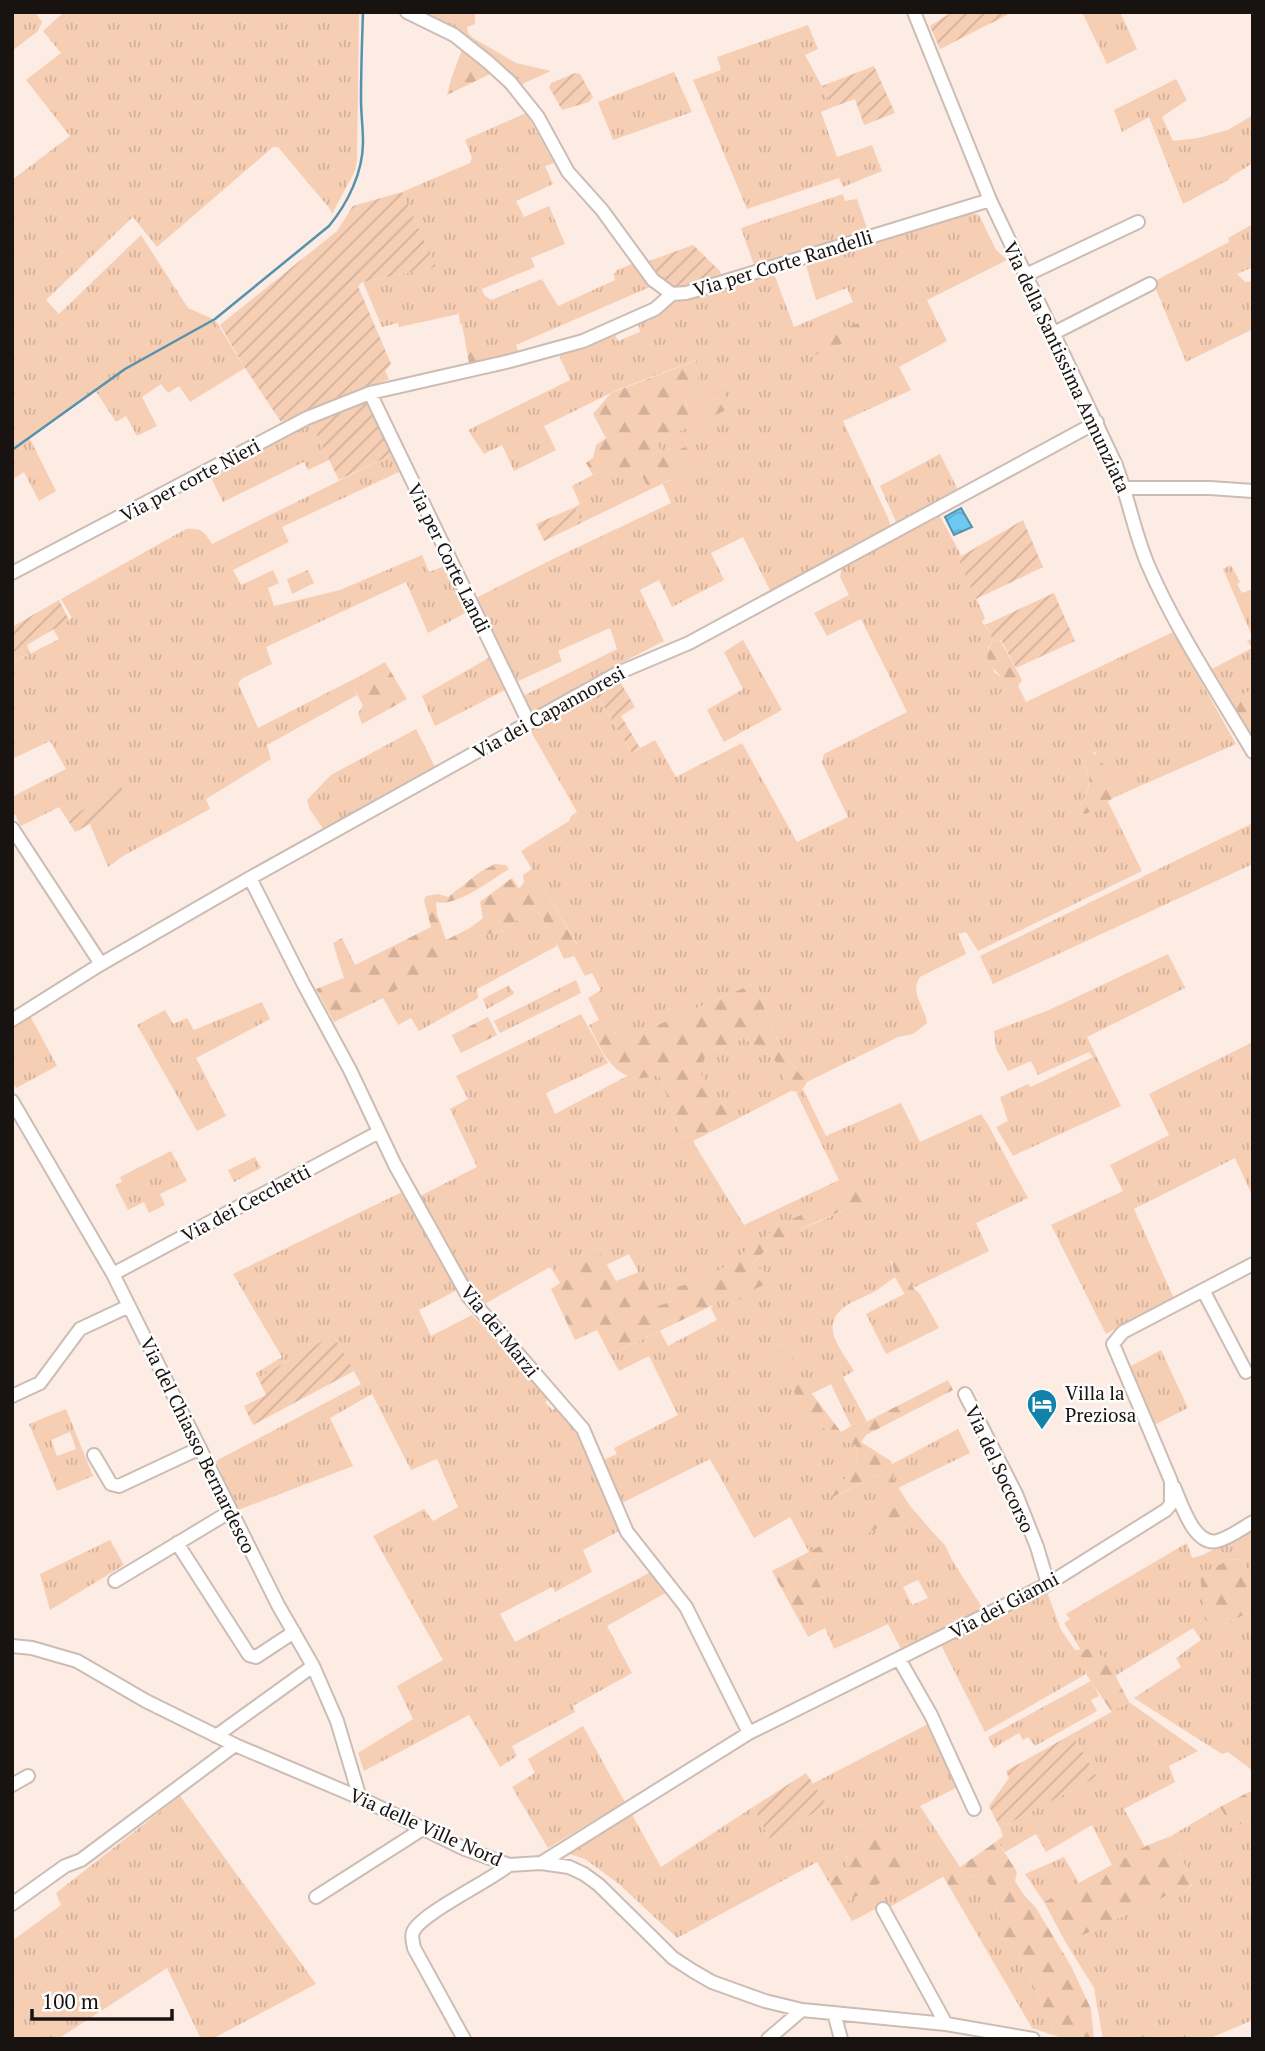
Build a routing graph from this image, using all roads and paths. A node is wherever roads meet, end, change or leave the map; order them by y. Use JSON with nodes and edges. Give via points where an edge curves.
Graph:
{"nodes":[{"id":1,"x":407,"y":12,"type":"edge"},
{"id":2,"x":914,"y":12,"type":"edge"},
{"id":3,"x":990,"y":200,"type":"junction"},
{"id":4,"x":1138,"y":222,"type":"dead end"},
{"id":5,"x":1026,"y":275,"type":"junction"},
{"id":6,"x":1150,"y":284,"type":"dead end"},
{"id":7,"x":672,"y":294,"type":"junction"},
{"id":8,"x":1054,"y":333,"type":"junction"},
{"id":9,"x":370,"y":393,"type":"junction"},
{"id":10,"x":1097,"y":422,"type":"junction"},
{"id":11,"x":1125,"y":488,"type":"junction"},
{"id":12,"x":1253,"y":491,"type":"edge"},
{"id":13,"x":12,"y":573,"type":"edge"},
{"id":14,"x":528,"y":723,"type":"junction"},
{"id":15,"x":1253,"y":752,"type":"edge"},
{"id":16,"x":12,"y":828,"type":"edge"},
{"id":17,"x":250,"y":878,"type":"junction"},
{"id":18,"x":101,"y":964,"type":"junction"},
{"id":19,"x":12,"y":1020,"type":"edge"},
{"id":20,"x":12,"y":1101,"type":"edge"},
{"id":21,"x":379,"y":1132,"type":"junction"},
{"id":22,"x":1253,"y":1264,"type":"edge"},
{"id":23,"x":113,"y":1274,"type":"junction"},
{"id":24,"x":1203,"y":1290,"type":"junction"},
{"id":25,"x":129,"y":1306,"type":"junction"},
{"id":26,"x":1246,"y":1372,"type":"dead end"},
{"id":27,"x":965,"y":1394,"type":"dead end"},
{"id":28,"x":12,"y":1396,"type":"edge"},
{"id":29,"x":200,"y":1448,"type":"junction"},
{"id":30,"x":94,"y":1455,"type":"dead end"},
{"id":31,"x":1171,"y":1481,"type":"junction"},
{"id":32,"x":231,"y":1511,"type":"junction"},
{"id":33,"x":1253,"y":1522,"type":"edge"},
{"id":34,"x":177,"y":1543,"type":"junction"},
{"id":35,"x":115,"y":1581,"type":"dead end"},
{"id":36,"x":1048,"y":1584,"type":"junction"},
{"id":37,"x":294,"y":1632,"type":"junction"},
{"id":38,"x":12,"y":1646,"type":"edge"},
{"id":39,"x":899,"y":1659,"type":"junction"},
{"id":40,"x":313,"y":1666,"type":"junction"},
{"id":41,"x":749,"y":1733,"type":"junction"},
{"id":42,"x":216,"y":1736,"type":"junction"},
{"id":43,"x":235,"y":1745,"type":"junction"},
{"id":44,"x":28,"y":1776,"type":"dead end"},
{"id":45,"x":12,"y":1786,"type":"edge"},
{"id":46,"x":360,"y":1798,"type":"junction"},
{"id":47,"x":974,"y":1808,"type":"dead end"},
{"id":48,"x":425,"y":1828,"type":"junction"},
{"id":49,"x":541,"y":1863,"type":"junction"},
{"id":50,"x":509,"y":1865,"type":"junction"},
{"id":51,"x":316,"y":1898,"type":"dead end"},
{"id":52,"x":12,"y":1904,"type":"edge"},
{"id":53,"x":883,"y":1909,"type":"dead end"},
{"id":54,"x":802,"y":2010,"type":"junction"},
{"id":55,"x":835,"y":2013,"type":"junction"},
{"id":56,"x":946,"y":2025,"type":"junction"},
{"id":57,"x":464,"y":2039,"type":"edge"},
{"id":58,"x":768,"y":2039,"type":"edge"},
{"id":59,"x":841,"y":2039,"type":"edge"},
{"id":60,"x":1033,"y":2039,"type":"edge"}],
"edges":[{"from":1,"to":7,"type":"street","name":"Via per Corte Randelli","via":[[454,34],[510,82],[538,117],[568,172],[602,209],[646,272]]},
{"from":2,"to":3,"type":"street","name":"Via della Santissima Annunziata"},
{"from":3,"to":5,"type":"street","name":"Via della Santissima Annunziata"},
{"from":3,"to":7,"type":"street","name":"Via per Corte Randelli","via":[[698,290]]},
{"from":4,"to":5,"type":"street"},
{"from":5,"to":8,"type":"street","name":"Via della Santissima Annunziata"},
{"from":6,"to":8,"type":"street"},
{"from":7,"to":9,"type":"street","name":"Via per corte Nieri","via":[[655,309],[583,341]]},
{"from":8,"to":10,"type":"street","name":"Via della Santissima Annunziata"},
{"from":9,"to":13,"type":"street","name":"Via per corte Nieri","via":[[307,418]]},
{"from":9,"to":14,"type":"street","name":"Via per Corte Landi"},
{"from":10,"to":11,"type":"street","name":"Via della Santissima Annunziata"},
{"from":10,"to":14,"type":"street","name":"Via dei Capannoresi","via":[[689,643],[635,664]]},
{"from":11,"to":12,"type":"street"},
{"from":11,"to":15,"type":"street","name":"Via della Santissima Annunziata","via":[[1154,576]]},
{"from":14,"to":17,"type":"street","name":"Via dei Capannoresi"},
{"from":16,"to":18,"type":"street"},
{"from":17,"to":18,"type":"street","name":"Via dei Capannoresi"},
{"from":17,"to":21,"type":"street","name":"Via dei Marzi"},
{"from":18,"to":19,"type":"street","name":"Via dei Capannoresi"},
{"from":20,"to":23,"type":"street","name":"Via del Chiasso Bernardesco"},
{"from":21,"to":23,"type":"street","name":"Via dei Cecchetti"},
{"from":21,"to":41,"type":"street","name":"Via dei Marzi","via":[[468,1296],[583,1429],[627,1532],[686,1607]]},
{"from":22,"to":24,"type":"street"},
{"from":23,"to":25,"type":"street","name":"Via del Chiasso Bernardesco"},
{"from":24,"to":26,"type":"street"},
{"from":24,"to":31,"type":"street","via":[[1123,1332],[1113,1344]]},
{"from":25,"to":28,"type":"street","via":[[80,1329],[40,1383]]},
{"from":25,"to":29,"type":"street","name":"Via del Chiasso Bernardesco"},
{"from":27,"to":36,"type":"street","name":"Via del Soccorso","via":[[1016,1494]]},
{"from":29,"to":30,"type":"street","via":[[120,1486],[111,1484]]},
{"from":29,"to":32,"type":"street","name":"Via del Chiasso Bernardesco"},
{"from":31,"to":33,"type":"street","via":[[1189,1520],[1207,1541],[1216,1542]]},
{"from":31,"to":36,"type":"street","name":"Via dei Gianni","via":[[1171,1504],[1166,1510]]},
{"from":32,"to":34,"type":"street"},
{"from":32,"to":37,"type":"street","name":"Via del Chiasso Bernardesco"},
{"from":34,"to":35,"type":"street"},
{"from":34,"to":37,"type":"street","via":[[248,1656],[256,1657]]},
{"from":36,"to":39,"type":"street","name":"Via dei Gianni"},
{"from":37,"to":40,"type":"street","name":"Via del Chiasso Bernardesco"},
{"from":38,"to":42,"type":"street","name":"Via delle Ville Nord","via":[[77,1661]]},
{"from":39,"to":41,"type":"street","name":"Via dei Gianni"},
{"from":39,"to":47,"type":"street"},
{"from":40,"to":42,"type":"street"},
{"from":40,"to":46,"type":"street","name":"Via del Chiasso Bernardesco","via":[[337,1721]]},
{"from":41,"to":49,"type":"street","name":"Via dei Gianni"},
{"from":42,"to":43,"type":"street","name":"Via delle Ville Nord"},
{"from":43,"to":46,"type":"street","name":"Via delle Ville Nord"},
{"from":43,"to":52,"type":"street","via":[[91,1854],[65,1866]]},
{"from":44,"to":45,"type":"street"},
{"from":46,"to":48,"type":"street","name":"Via delle Ville Nord"},
{"from":48,"to":50,"type":"street","name":"Via delle Ville Nord"},
{"from":48,"to":51,"type":"street"},
{"from":49,"to":50,"type":"street","name":"Via delle Ville Nord"},
{"from":49,"to":54,"type":"street","name":"Via delle Ville Nord","via":[[584,1874],[693,1972]]},
{"from":50,"to":57,"type":"street","via":[[432,1913],[411,1936]]},
{"from":53,"to":56,"type":"street"},
{"from":54,"to":55,"type":"street","name":"Via delle Ville Nord"},
{"from":54,"to":58,"type":"street"},
{"from":55,"to":56,"type":"street","name":"Via delle Ville Nord"},
{"from":55,"to":59,"type":"street"},
{"from":56,"to":60,"type":"street","name":"Via delle Ville Nord"}]}
